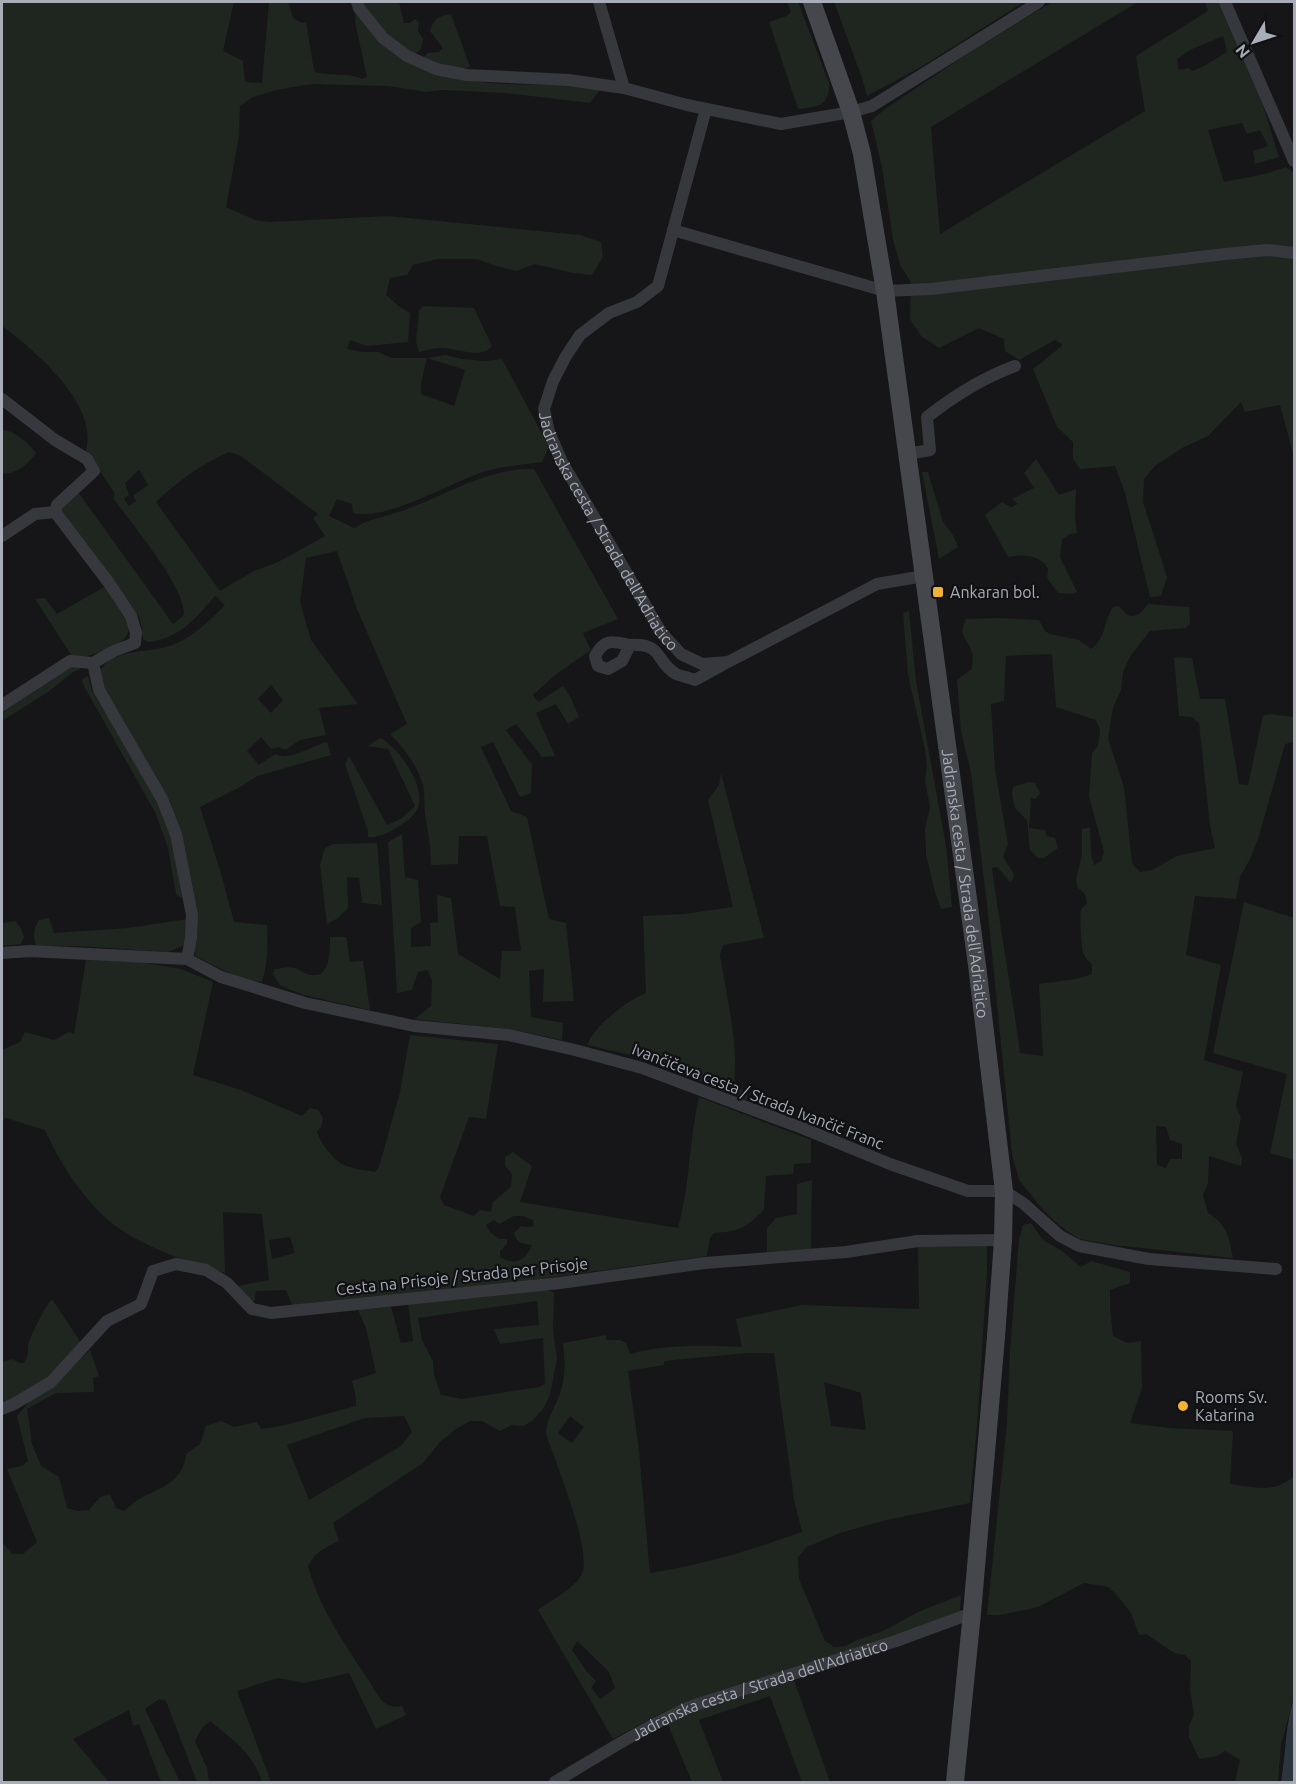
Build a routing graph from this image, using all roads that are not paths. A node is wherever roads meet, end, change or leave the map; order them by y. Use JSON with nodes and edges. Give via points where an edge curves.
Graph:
{"nodes":[{"id":1,"x":357,"y":2,"type":"edge"},
{"id":2,"x":599,"y":2,"type":"edge"},
{"id":3,"x":812,"y":2,"type":"edge"},
{"id":4,"x":1039,"y":2,"type":"edge"},
{"id":5,"x":1225,"y":2,"type":"edge"},
{"id":6,"x":624,"y":88,"type":"junction"},
{"id":7,"x":706,"y":109,"type":"junction"},
{"id":8,"x":851,"y":112,"type":"junction"},
{"id":9,"x":1294,"y":161,"type":"edge"},
{"id":10,"x":673,"y":230,"type":"junction"},
{"id":11,"x":1294,"y":253,"type":"edge"},
{"id":12,"x":885,"y":291,"type":"junction"},
{"id":13,"x":1014,"y":366,"type":"dead end"},
{"id":14,"x":2,"y":399,"type":"edge"},
{"id":15,"x":907,"y":454,"type":"junction"},
{"id":16,"x":56,"y":512,"type":"junction"},
{"id":17,"x":2,"y":536,"type":"edge"},
{"id":18,"x":924,"y":576,"type":"junction"},
{"id":19,"x":630,"y":645,"type":"dead end"},
{"id":20,"x":728,"y":662,"type":"junction"},
{"id":21,"x":93,"y":663,"type":"junction"},
{"id":22,"x":2,"y":705,"type":"edge"},
{"id":23,"x":2,"y":953,"type":"edge"},
{"id":24,"x":187,"y":959,"type":"junction"},
{"id":25,"x":1004,"y":1191,"type":"junction"},
{"id":26,"x":1003,"y":1240,"type":"junction"},
{"id":27,"x":1276,"y":1269,"type":"dead end"},
{"id":28,"x":2,"y":1409,"type":"edge"},
{"id":29,"x":972,"y":1613,"type":"junction"},
{"id":30,"x":555,"y":1782,"type":"edge"},
{"id":31,"x":955,"y":1782,"type":"edge"}],
"edges":[{"from":1,"to":6,"type":"street","via":[[383,39],[436,69]]},
{"from":2,"to":6,"type":"street"},
{"from":3,"to":8,"type":"main road","name":"Jadranska cesta / Strada dell'Adriatico"},
{"from":4,"to":8,"type":"street","via":[[872,105]]},
{"from":5,"to":9,"type":"street"},
{"from":6,"to":7,"type":"street"},
{"from":7,"to":8,"type":"street","via":[[781,124]]},
{"from":7,"to":10,"type":"street","name":"Jadranska cesta / Strada dell'Adriatico"},
{"from":8,"to":12,"type":"main road","name":"Jadranska cesta / Strada dell'Adriatico"},
{"from":10,"to":12,"type":"street"},
{"from":10,"to":20,"type":"street","name":"Jadranska cesta / Strada dell'Adriatico","via":[[658,286],[637,302],[609,313],[580,335],[553,381],[544,410],[562,462],[661,632],[681,654],[702,664]]},
{"from":11,"to":12,"type":"street","via":[[1267,250]]},
{"from":12,"to":15,"type":"main road","name":"Jadranska cesta / Strada dell'Adriatico"},
{"from":13,"to":15,"type":"street","via":[[988,376],[927,417],[930,450]]},
{"from":14,"to":16,"type":"street","via":[[87,459],[94,471],[57,505]]},
{"from":15,"to":18,"type":"main road","name":"Jadranska cesta / Strada dell'Adriatico"},
{"from":16,"to":17,"type":"street","via":[[34,514]]},
{"from":16,"to":21,"type":"street","via":[[131,616],[136,633],[135,643]]},
{"from":18,"to":20,"type":"street","name":"Jadranska cesta / Strada dell'Adriatico","via":[[877,584]]},
{"from":18,"to":25,"type":"main road","name":"Jadranska cesta / Strada dell'Adriatico"},
{"from":19,"to":20,"type":"street","via":[[643,644],[654,649],[675,673],[695,680]]},
{"from":21,"to":22,"type":"street","via":[[70,661]]},
{"from":21,"to":24,"type":"street","via":[[99,690],[162,799],[176,834],[192,915]]},
{"from":23,"to":24,"type":"street","name":"Ivančičeva cesta / Strada Ivančič Franc"},
{"from":24,"to":25,"type":"street","name":"Ivančičeva cesta / Strada Ivančič Franc","via":[[221,976],[305,1003],[414,1026],[508,1035],[642,1068],[968,1191]]},
{"from":25,"to":26,"type":"main road","name":"Jadranska cesta / Strada dell'Adriatico"},
{"from":25,"to":27,"type":"street","via":[[1060,1236],[1079,1246],[1149,1258]]},
{"from":26,"to":28,"type":"street","name":"Cesta na Prisoje / Strada per Prisoje","via":[[918,1241],[271,1313],[252,1309],[227,1283],[206,1270],[176,1264],[153,1271],[141,1304],[107,1321],[51,1382]]},
{"from":26,"to":29,"type":"main road","name":"Jadranska cesta / Strada dell'Adriatico"},
{"from":29,"to":30,"type":"street","name":"Jadranska cesta / Strada dell'Adriatico","via":[[692,1706],[615,1745]]},
{"from":29,"to":31,"type":"main road","name":"Jadranska cesta / Strada dell'Adriatico"}]}
